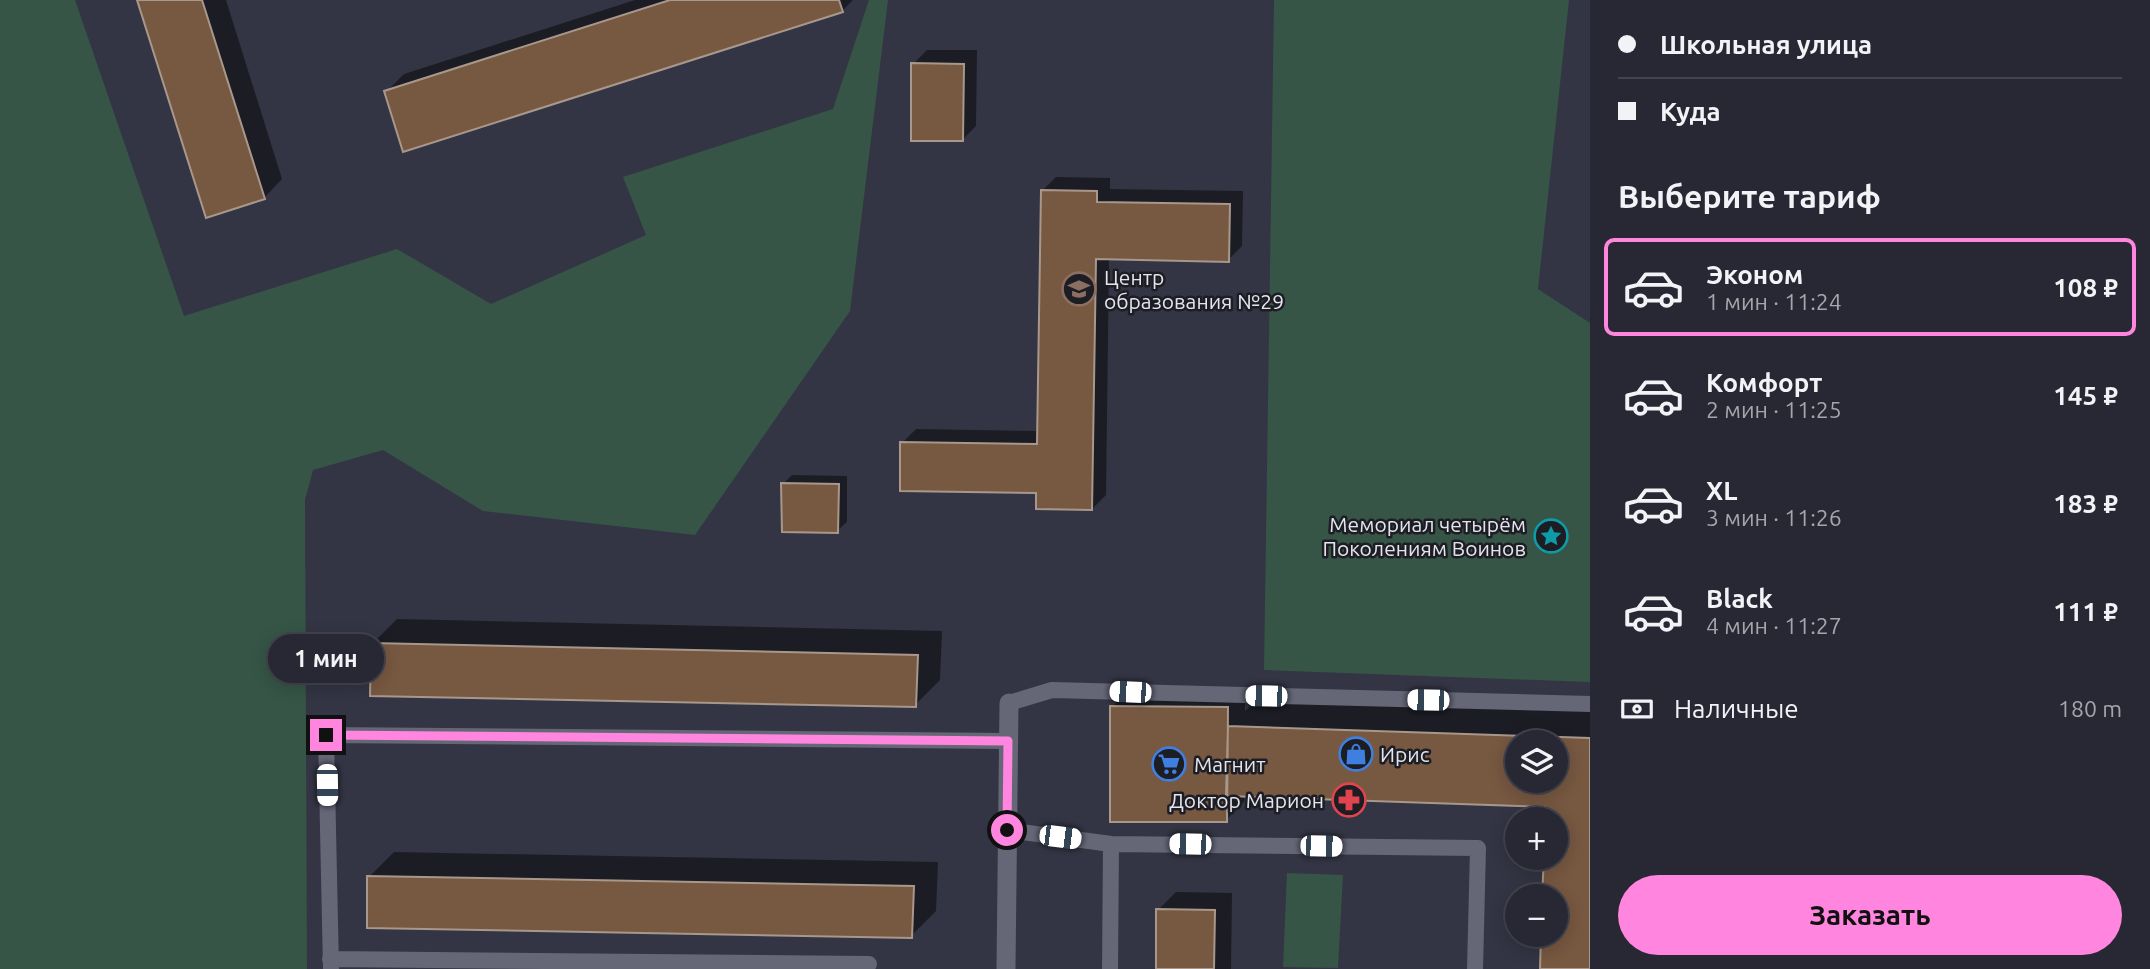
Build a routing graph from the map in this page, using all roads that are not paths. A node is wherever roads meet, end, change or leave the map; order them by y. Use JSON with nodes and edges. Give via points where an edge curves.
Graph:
{"nodes":[{"id":1,"x":1009,"y":702,"type":"joint"},
{"id":2,"x":1590,"y":704,"type":"edge"},
{"id":3,"x":1008,"y":741,"type":"junction"},
{"id":4,"x":1007,"y":830,"type":"junction"},
{"id":5,"x":1111,"y":844,"type":"junction"},
{"id":6,"x":330,"y":964,"type":"edge"},
{"id":7,"x":869,"y":964,"type":"dead end"},
{"id":8,"x":1006,"y":969,"type":"edge"},
{"id":9,"x":1110,"y":969,"type":"edge"},
{"id":10,"x":1475,"y":969,"type":"edge"}],
"edges":[{"from":1,"to":2,"type":"lane","via":[[1052,690]]},
{"from":1,"to":3,"type":"street"},
{"from":3,"to":4,"type":"street"},
{"from":3,"to":6,"type":"lane","via":[[326,735]]},
{"from":4,"to":5,"type":"lane"},
{"from":4,"to":8,"type":"street"},
{"from":5,"to":9,"type":"lane"},
{"from":5,"to":10,"type":"lane","via":[[1478,848]]},
{"from":6,"to":7,"type":"lane"}]}
